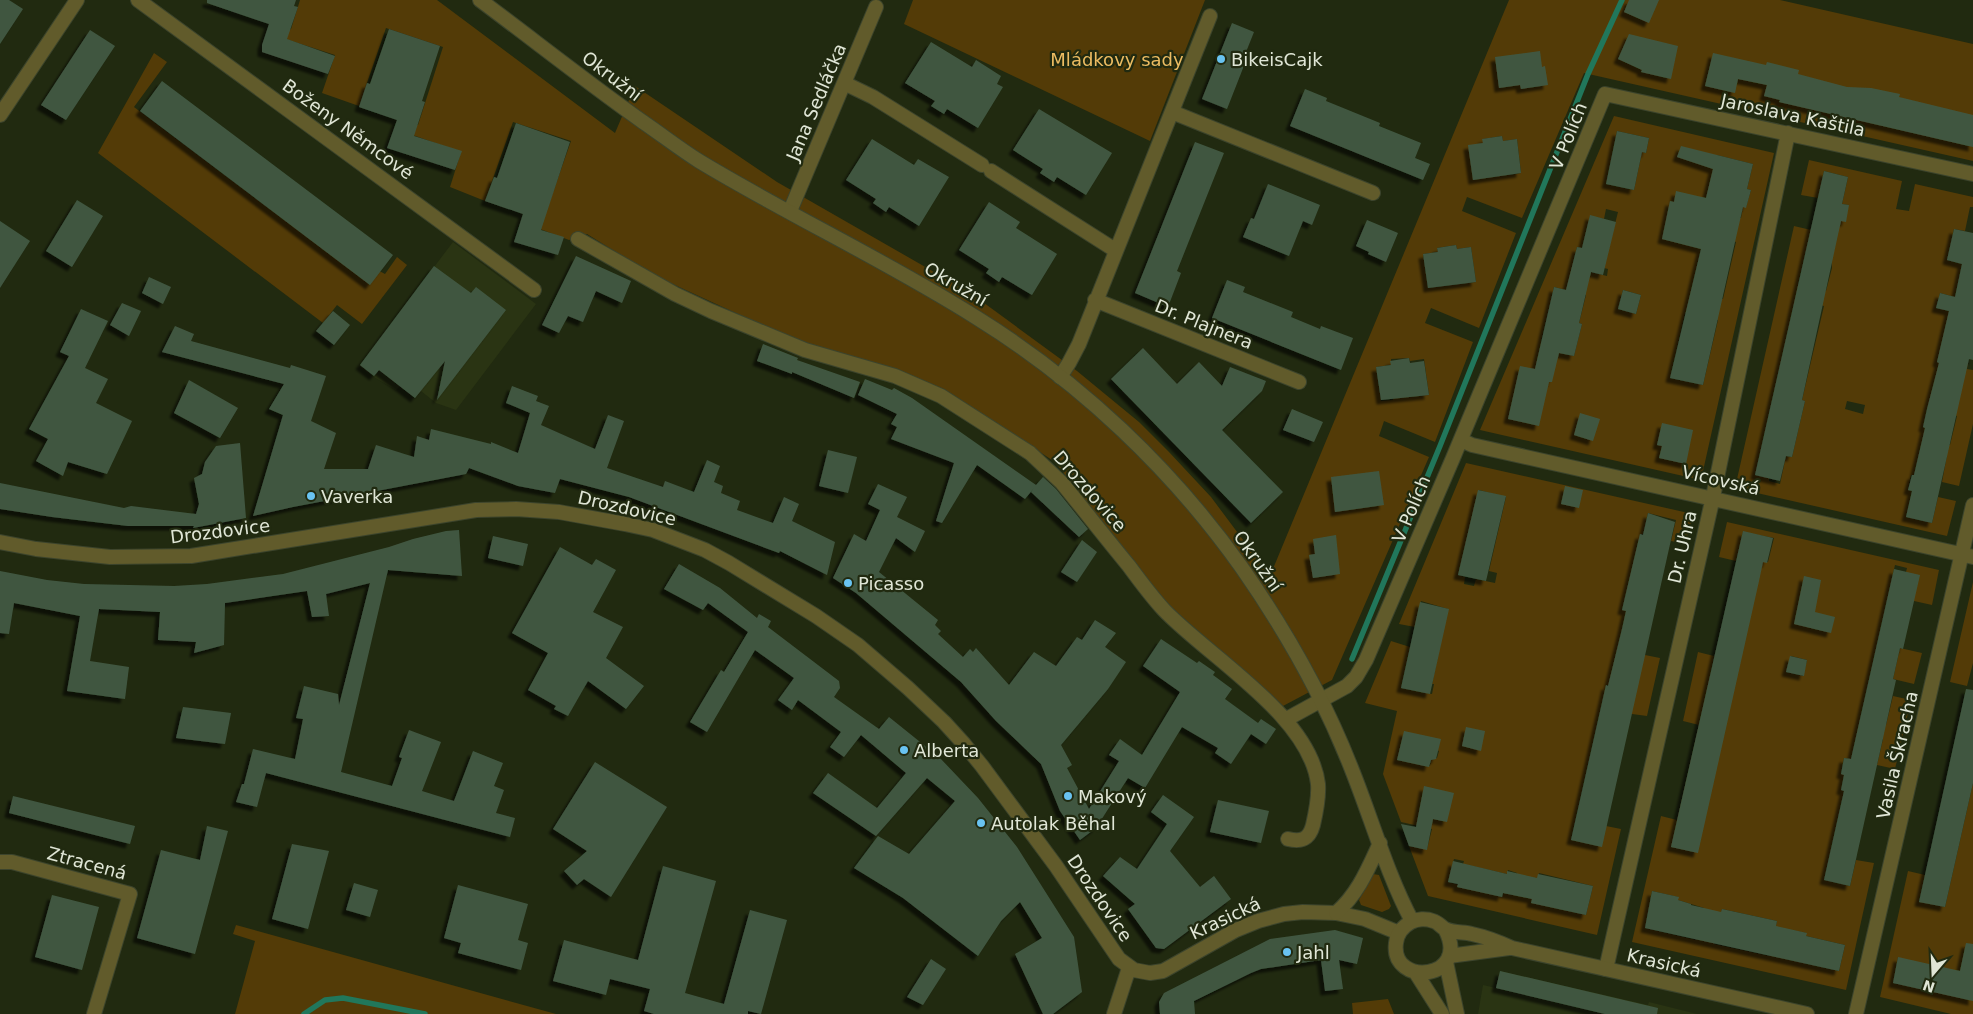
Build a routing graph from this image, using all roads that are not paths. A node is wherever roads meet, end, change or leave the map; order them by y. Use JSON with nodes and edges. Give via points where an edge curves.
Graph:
{"nodes":[{"id":1,"x":77,"y":0,"type":"edge"},
{"id":2,"x":138,"y":0,"type":"edge"},
{"id":3,"x":480,"y":0,"type":"edge"},
{"id":4,"x":876,"y":7,"type":"dead end"},
{"id":5,"x":1210,"y":16,"type":"dead end"},
{"id":6,"x":844,"y":83,"type":"junction"},
{"id":7,"x":1606,"y":94,"type":"joint"},
{"id":8,"x":1172,"y":112,"type":"junction"},
{"id":9,"x":0,"y":115,"type":"edge"},
{"id":10,"x":1788,"y":133,"type":"junction"},
{"id":11,"x":1973,"y":174,"type":"edge"},
{"id":12,"x":1373,"y":193,"type":"dead end"},
{"id":13,"x":790,"y":211,"type":"junction"},
{"id":14,"x":578,"y":239,"type":"dead end"},
{"id":15,"x":1115,"y":250,"type":"junction"},
{"id":16,"x":534,"y":290,"type":"dead end"},
{"id":17,"x":1095,"y":300,"type":"junction"},
{"id":18,"x":1060,"y":377,"type":"junction"},
{"id":19,"x":1299,"y":382,"type":"dead end"},
{"id":20,"x":1460,"y":440,"type":"junction"},
{"id":21,"x":1713,"y":497,"type":"junction"},
{"id":22,"x":1973,"y":505,"type":"edge"},
{"id":23,"x":0,"y":542,"type":"edge"},
{"id":24,"x":1968,"y":556,"type":"edge"},
{"id":25,"x":1321,"y":700,"type":"junction"},
{"id":26,"x":1285,"y":720,"type":"junction"},
{"id":27,"x":1288,"y":839,"type":"dead end"},
{"id":28,"x":1380,"y":843,"type":"junction"},
{"id":29,"x":0,"y":862,"type":"edge"},
{"id":30,"x":1336,"y":913,"type":"junction"},
{"id":31,"x":1412,"y":921,"type":"junction"},
{"id":32,"x":1445,"y":929,"type":"junction"},
{"id":33,"x":1399,"y":933,"type":"junction"},
{"id":34,"x":1512,"y":948,"type":"junction"},
{"id":35,"x":1448,"y":959,"type":"junction"},
{"id":36,"x":1129,"y":968,"type":"junction"},
{"id":37,"x":1606,"y":969,"type":"junction"},
{"id":38,"x":1416,"y":973,"type":"junction"},
{"id":39,"x":94,"y":1014,"type":"edge"},
{"id":40,"x":1114,"y":1014,"type":"edge"},
{"id":41,"x":1442,"y":1014,"type":"edge"},
{"id":42,"x":1457,"y":1014,"type":"edge"},
{"id":43,"x":1808,"y":1014,"type":"edge"},
{"id":44,"x":1856,"y":1014,"type":"edge"}],
"edges":[{"from":1,"to":9,"type":"street"},
{"from":2,"to":16,"type":"street","name":"Boženy Němcové"},
{"from":3,"to":13,"type":"street","name":"Okružní","via":[[687,153]]},
{"from":4,"to":6,"type":"street","name":"Jana Sedláčka"},
{"from":5,"to":8,"type":"street"},
{"from":6,"to":13,"type":"street","name":"Jana Sedláčka"},
{"from":6,"to":15,"type":"street","via":[[873,97]]},
{"from":7,"to":10,"type":"street","name":"Jaroslava Kaštila"},
{"from":7,"to":20,"type":"street","name":"V Polích"},
{"from":8,"to":12,"type":"street"},
{"from":8,"to":15,"type":"street"},
{"from":10,"to":11,"type":"street","name":"Jaroslava Kaštila"},
{"from":10,"to":21,"type":"street","name":"Dr. Uhra"},
{"from":13,"to":18,"type":"street","name":"Okružní","via":[[965,310]]},
{"from":14,"to":26,"type":"street","name":"Drozdovice","via":[[711,311],[805,350],[925,388],[1030,453],[1062,482],[1165,611]]},
{"from":15,"to":17,"type":"street"},
{"from":17,"to":18,"type":"street","via":[[1075,352]]},
{"from":17,"to":19,"type":"street","name":"Dr. Plajnera"},
{"from":18,"to":25,"type":"street","name":"Okružní","via":[[1147,456],[1213,530],[1269,609]]},
{"from":20,"to":21,"type":"street","name":"Vícovská"},
{"from":20,"to":25,"type":"street","name":"V Polích","via":[[1366,660],[1350,683]]},
{"from":21,"to":24,"type":"street","name":"Vícovská"},
{"from":21,"to":37,"type":"street","name":"Dr. Uhra"},
{"from":22,"to":24,"type":"street","name":"Vasila Škracha"},
{"from":23,"to":36,"type":"street","name":"Drozdovice","via":[[110,557],[191,556],[476,510],[516,509],[559,512],[625,524],[680,540],[729,563],[851,640],[944,722],[982,766],[1119,959]]},
{"from":24,"to":44,"type":"street","name":"Vasila Škracha"},
{"from":25,"to":26,"type":"street","name":"V Polích"},
{"from":25,"to":28,"type":"street"},
{"from":26,"to":27,"type":"street","name":"Drozdovice","via":[[1311,759],[1318,794],[1311,830],[1303,840]]},
{"from":28,"to":30,"type":"street","via":[[1358,888]]},
{"from":28,"to":31,"type":"street"},
{"from":29,"to":39,"type":"street","name":"Ztracená","via":[[12,862],[130,894]]},
{"from":30,"to":33,"type":"street","name":"Krasická","via":[[1365,919]]},
{"from":30,"to":36,"type":"street","name":"Krasická","via":[[1303,912],[1270,917],[1227,934],[1163,971],[1145,973]]},
{"from":31,"to":32,"type":"street","name":"Krasická","via":[[1425,919]]},
{"from":31,"to":33,"type":"street"},
{"from":32,"to":34,"type":"street","name":"Krasická","via":[[1490,939]]},
{"from":32,"to":35,"type":"street","via":[[1451,946]]},
{"from":33,"to":38,"type":"street","via":[[1396,943],[1398,959]]},
{"from":34,"to":35,"type":"street","name":"Krasická","via":[[1470,952]]},
{"from":34,"to":37,"type":"street","name":"Krasická"},
{"from":35,"to":38,"type":"street","name":"Krasická","via":[[1433,972]]},
{"from":35,"to":42,"type":"street"},
{"from":36,"to":40,"type":"street"},
{"from":37,"to":43,"type":"street","name":"Krasická"},
{"from":38,"to":41,"type":"street"}]}
